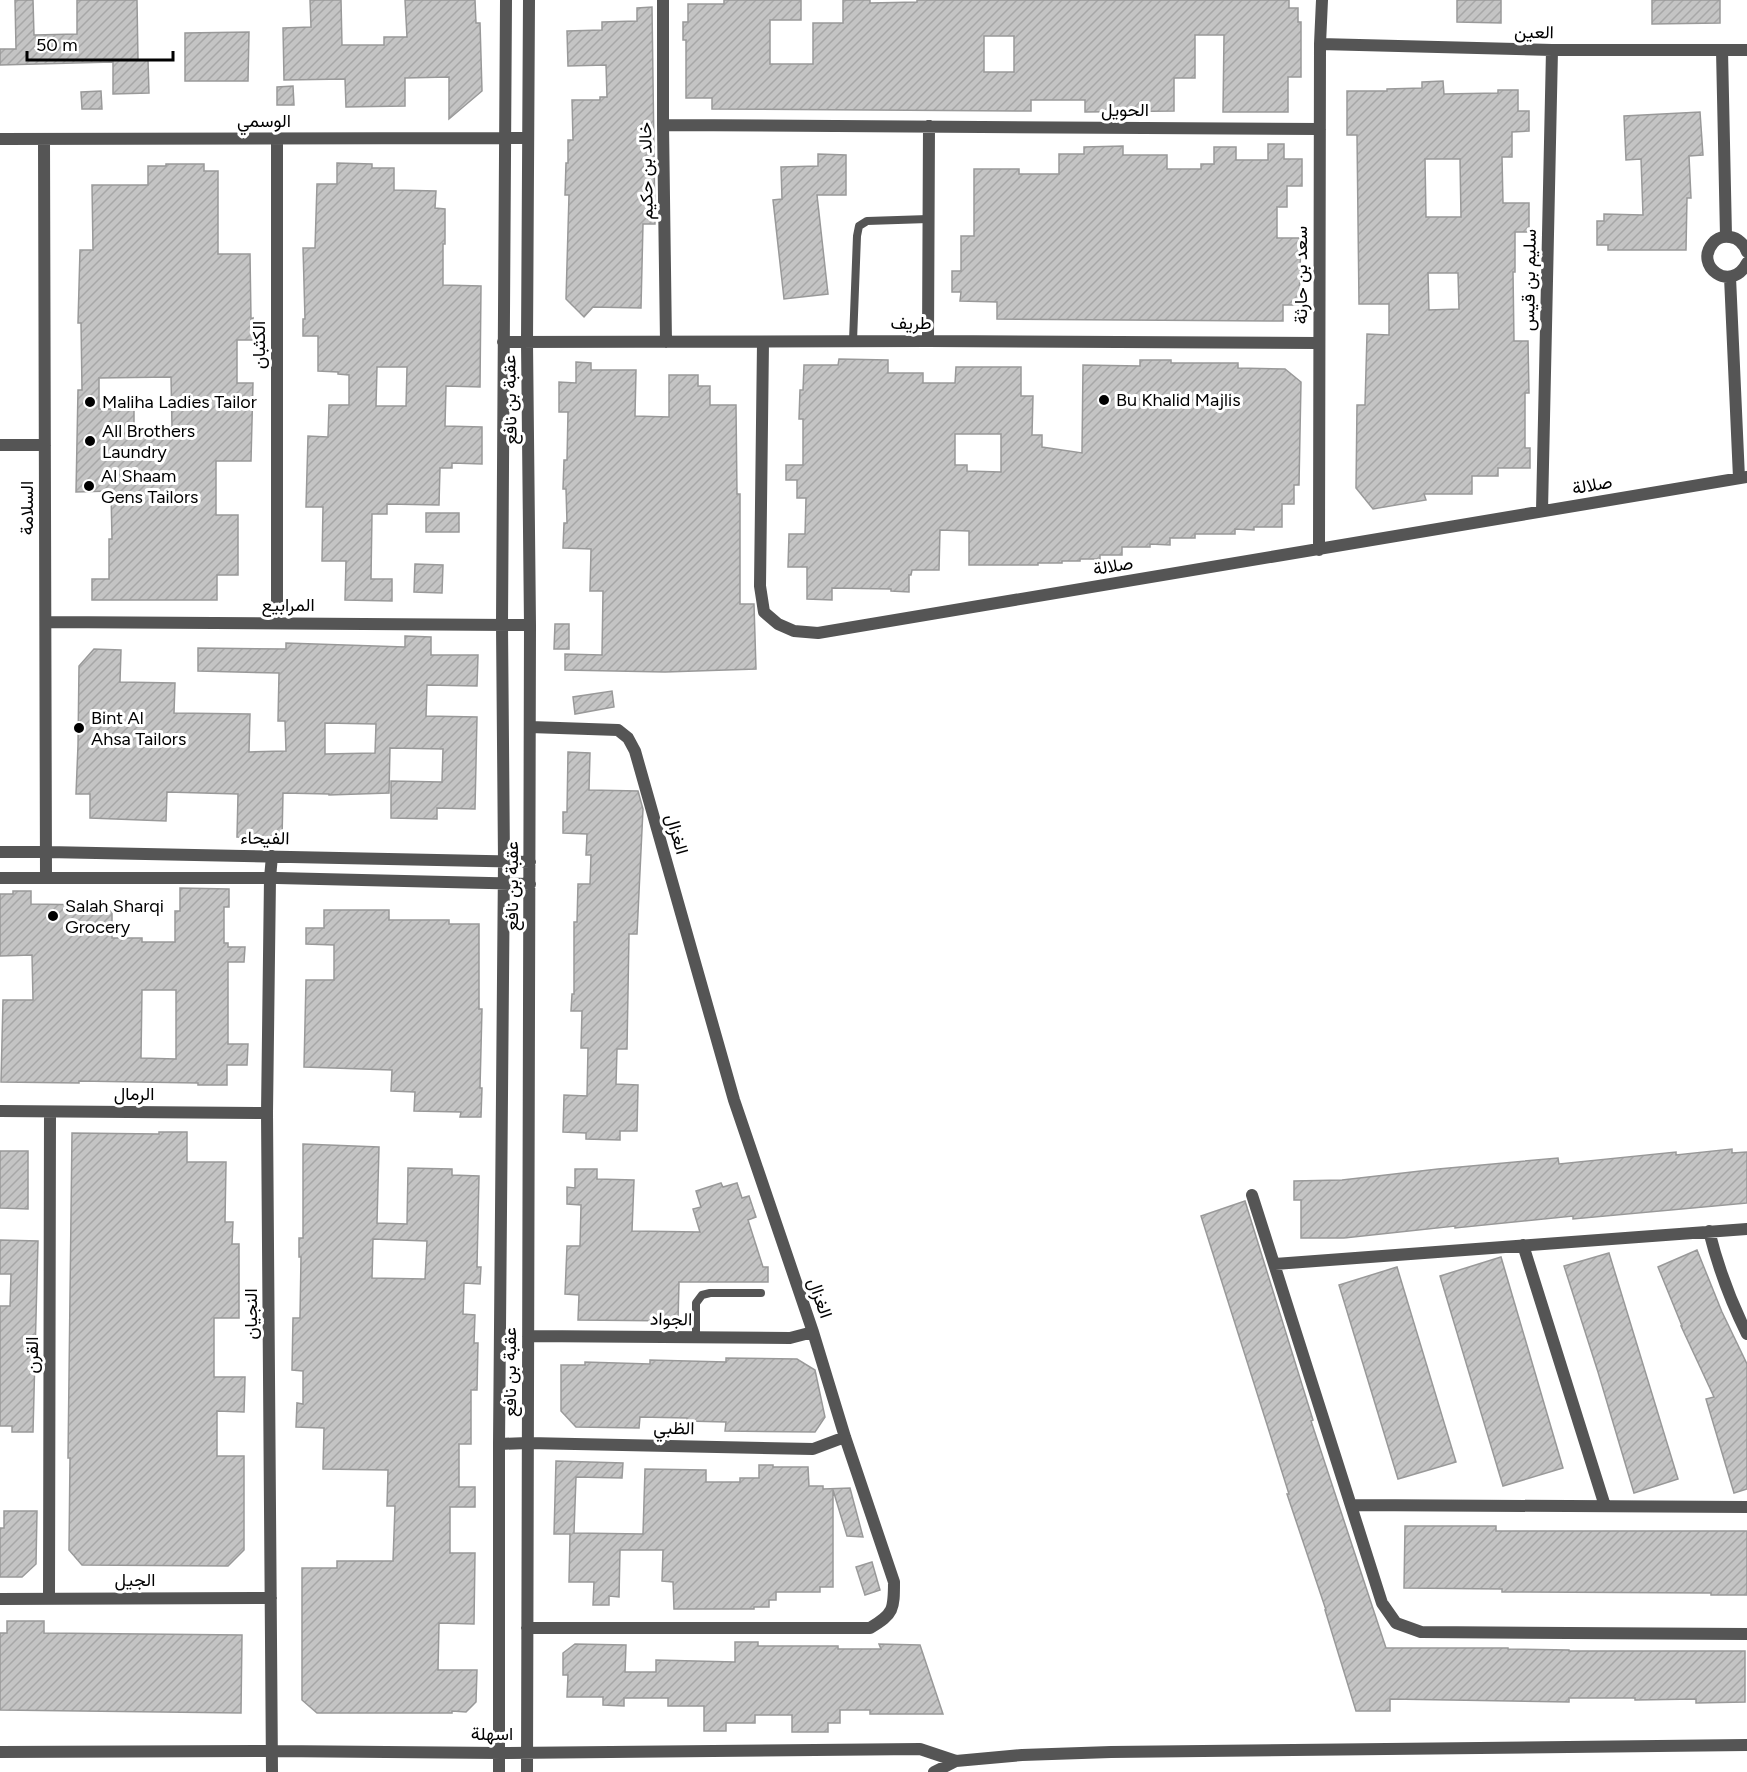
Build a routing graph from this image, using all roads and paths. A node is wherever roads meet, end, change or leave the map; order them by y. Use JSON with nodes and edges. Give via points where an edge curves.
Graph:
{"nodes":[{"id":1,"x":506,"y":0,"type":"edge"},
{"id":2,"x":529,"y":0,"type":"edge"},
{"id":3,"x":663,"y":0,"type":"edge"},
{"id":4,"x":1322,"y":0,"type":"edge"},
{"id":5,"x":1320,"y":44,"type":"junction"},
{"id":6,"x":505,"y":47,"type":"junction"},
{"id":7,"x":529,"y":47,"type":"junction"},
{"id":8,"x":1552,"y":50,"type":"junction"},
{"id":9,"x":1722,"y":50,"type":"junction"},
{"id":10,"x":1747,"y":50,"type":"edge"},
{"id":11,"x":663,"y":125,"type":"junction"},
{"id":12,"x":929,"y":126,"type":"junction"},
{"id":13,"x":1320,"y":129,"type":"junction"},
{"id":14,"x":277,"y":138,"type":"junction"},
{"id":15,"x":504,"y":138,"type":"junction"},
{"id":16,"x":528,"y":138,"type":"junction"},
{"id":17,"x":0,"y":139,"type":"edge"},
{"id":18,"x":44,"y":139,"type":"junction"},
{"id":19,"x":928,"y":219,"type":"junction"},
{"id":20,"x":1726,"y":236,"type":"junction"},
{"id":21,"x":1747,"y":252,"type":"edge"},
{"id":22,"x":1747,"y":263,"type":"edge"},
{"id":23,"x":1730,"y":277,"type":"junction"},
{"id":24,"x":853,"y":341,"type":"junction"},
{"id":25,"x":928,"y":341,"type":"junction"},
{"id":26,"x":504,"y":342,"type":"junction"},
{"id":27,"x":527,"y":342,"type":"junction"},
{"id":28,"x":666,"y":342,"type":"junction"},
{"id":29,"x":763,"y":342,"type":"junction"},
{"id":30,"x":1318,"y":343,"type":"junction"},
{"id":31,"x":0,"y":445,"type":"edge"},
{"id":32,"x":45,"y":445,"type":"junction"},
{"id":33,"x":1743,"y":477,"type":"edge"},
{"id":34,"x":1542,"y":511,"type":"junction"},
{"id":35,"x":1318,"y":550,"type":"junction"},
{"id":36,"x":46,"y":622,"type":"junction"},
{"id":37,"x":277,"y":623,"type":"junction"},
{"id":38,"x":502,"y":624,"type":"junction"},
{"id":39,"x":530,"y":625,"type":"junction"},
{"id":40,"x":530,"y":727,"type":"junction"},
{"id":41,"x":0,"y":852,"type":"edge"},
{"id":42,"x":47,"y":852,"type":"junction"},
{"id":43,"x":272,"y":856,"type":"junction"},
{"id":44,"x":504,"y":862,"type":"junction"},
{"id":45,"x":530,"y":862,"type":"junction"},
{"id":46,"x":0,"y":878,"type":"edge"},
{"id":47,"x":46,"y":878,"type":"junction"},
{"id":48,"x":270,"y":878,"type":"junction"},
{"id":49,"x":504,"y":884,"type":"junction"},
{"id":50,"x":530,"y":884,"type":"junction"},
{"id":51,"x":0,"y":1111,"type":"edge"},
{"id":52,"x":50,"y":1112,"type":"junction"},
{"id":53,"x":267,"y":1113,"type":"junction"},
{"id":54,"x":1252,"y":1196,"type":"dead end"},
{"id":55,"x":1747,"y":1228,"type":"edge"},
{"id":56,"x":1709,"y":1231,"type":"junction"},
{"id":57,"x":1523,"y":1245,"type":"junction"},
{"id":58,"x":1275,"y":1264,"type":"junction"},
{"id":59,"x":761,"y":1293,"type":"dead end"},
{"id":60,"x":813,"y":1332,"type":"junction"},
{"id":61,"x":1747,"y":1334,"type":"edge"},
{"id":62,"x":528,"y":1336,"type":"junction"},
{"id":63,"x":696,"y":1337,"type":"junction"},
{"id":64,"x":845,"y":1437,"type":"junction"},
{"id":65,"x":528,"y":1443,"type":"junction"},
{"id":66,"x":499,"y":1444,"type":"junction"},
{"id":67,"x":1351,"y":1505,"type":"junction"},
{"id":68,"x":1605,"y":1506,"type":"junction"},
{"id":69,"x":1747,"y":1507,"type":"edge"},
{"id":70,"x":49,"y":1598,"type":"junction"},
{"id":71,"x":271,"y":1598,"type":"junction"},
{"id":72,"x":0,"y":1599,"type":"edge"},
{"id":73,"x":527,"y":1628,"type":"junction"},
{"id":74,"x":1747,"y":1634,"type":"edge"},
{"id":75,"x":1747,"y":1745,"type":"edge"},
{"id":76,"x":273,"y":1751,"type":"junction"},
{"id":77,"x":0,"y":1752,"type":"edge"},
{"id":78,"x":528,"y":1752,"type":"junction"},
{"id":79,"x":500,"y":1753,"type":"junction"},
{"id":80,"x":956,"y":1761,"type":"junction"},
{"id":81,"x":272,"y":1772,"type":"edge"},
{"id":82,"x":499,"y":1772,"type":"edge"},
{"id":83,"x":527,"y":1772,"type":"edge"},
{"id":84,"x":934,"y":1772,"type":"edge"}],
"edges":[{"from":1,"to":6,"type":"street","name":"عقبة بن نافع"},
{"from":2,"to":7,"type":"street","name":"عقبة بن نافع"},
{"from":3,"to":11,"type":"street","name":"خالد بن حكيم"},
{"from":4,"to":5,"type":"street","name":"سعد بن حارثة"},
{"from":5,"to":8,"type":"street","name":"العين"},
{"from":5,"to":13,"type":"street","name":"سعد بن حارثة"},
{"from":6,"to":7,"type":"street"},
{"from":6,"to":15,"type":"street","name":"عقبة بن نافع"},
{"from":7,"to":16,"type":"street","name":"عقبة بن نافع"},
{"from":8,"to":9,"type":"street","name":"العين"},
{"from":8,"to":34,"type":"street","name":"سليم بن قيس"},
{"from":9,"to":10,"type":"street","name":"العين"},
{"from":9,"to":20,"type":"street"},
{"from":11,"to":12,"type":"street","name":"الحويل"},
{"from":11,"to":28,"type":"street","name":"خالد بن حكيم"},
{"from":12,"to":13,"type":"street","name":"الحويل"},
{"from":12,"to":19,"type":"street"},
{"from":13,"to":30,"type":"street","name":"سعد بن حارثة"},
{"from":14,"to":15,"type":"street","name":"الوسمي"},
{"from":14,"to":18,"type":"street","name":"الوسمي"},
{"from":14,"to":37,"type":"street","name":"الكثبان"},
{"from":15,"to":16,"type":"street","name":"الوسمي"},
{"from":15,"to":26,"type":"street","name":"عقبة بن نافع"},
{"from":16,"to":27,"type":"street","name":"عقبة بن نافع"},
{"from":17,"to":18,"type":"street","name":"الوسمي"},
{"from":18,"to":32,"type":"street","name":"السلامة"},
{"from":19,"to":24,"type":"lane","via":[[867,221],[859,226]]},
{"from":19,"to":25,"type":"street"},
{"from":20,"to":21,"type":"street","via":[[1740,241]]},
{"from":20,"to":23,"type":"street","via":[[1712,244],[1708,259],[1715,273]]},
{"from":22,"to":23,"type":"street","via":[[1738,275]]},
{"from":23,"to":33,"type":"street","name":"صلالة"},
{"from":24,"to":25,"type":"street","name":"طريف"},
{"from":24,"to":29,"type":"street","name":"طريف"},
{"from":25,"to":30,"type":"street","name":"طريف"},
{"from":26,"to":27,"type":"street","name":"طريف"},
{"from":26,"to":38,"type":"street","name":"عقبة بن نافع"},
{"from":27,"to":28,"type":"street","name":"طريف"},
{"from":27,"to":39,"type":"street","name":"عقبة بن نافع"},
{"from":28,"to":29,"type":"street","name":"طريف"},
{"from":29,"to":35,"type":"street","name":"صلالة","via":[[760,586],[764,612],[777,624],[794,631],[818,633]]},
{"from":30,"to":35,"type":"street","name":"سعد بن حارثة"},
{"from":31,"to":32,"type":"street"},
{"from":32,"to":36,"type":"street","name":"السلامة"},
{"from":33,"to":34,"type":"street","name":"صلالة"},
{"from":34,"to":35,"type":"street","name":"صلالة"},
{"from":36,"to":37,"type":"street","name":"المرابيع"},
{"from":36,"to":42,"type":"street","name":"السلامة"},
{"from":37,"to":38,"type":"street","name":"المرابيع"},
{"from":38,"to":39,"type":"street","name":"المرابيع"},
{"from":38,"to":44,"type":"street","name":"عقبة بن نافع"},
{"from":39,"to":40,"type":"street","name":"عقبة بن نافع"},
{"from":40,"to":45,"type":"street","name":"عقبة بن نافع"},
{"from":40,"to":60,"type":"street","name":"الغزال","via":[[618,730],[628,738],[734,1100]]},
{"from":41,"to":42,"type":"street","name":"الفيحاء"},
{"from":42,"to":43,"type":"street","name":"الفيحاء"},
{"from":42,"to":47,"type":"street","name":"السلامة"},
{"from":43,"to":44,"type":"street","name":"الفيحاء"},
{"from":43,"to":48,"type":"street","name":"النجيان"},
{"from":44,"to":45,"type":"street","name":"الفيحاء"},
{"from":44,"to":49,"type":"street","name":"عقبة بن نافع"},
{"from":45,"to":50,"type":"street","name":"عقبة بن نافع"},
{"from":46,"to":47,"type":"street"},
{"from":47,"to":48,"type":"street"},
{"from":48,"to":49,"type":"street"},
{"from":48,"to":53,"type":"street","name":"النجيان"},
{"from":49,"to":50,"type":"street"},
{"from":49,"to":66,"type":"street","name":"عقبة بن نافع"},
{"from":50,"to":62,"type":"street","name":"عقبة بن نافع"},
{"from":51,"to":52,"type":"street","name":"الرمال"},
{"from":52,"to":53,"type":"street","name":"الرمال"},
{"from":52,"to":70,"type":"street","name":"القرن"},
{"from":53,"to":71,"type":"street","name":"النجيان"},
{"from":54,"to":58,"type":"street"},
{"from":55,"to":56,"type":"street"},
{"from":56,"to":57,"type":"street"},
{"from":56,"to":61,"type":"street","via":[[1718,1268]]},
{"from":57,"to":58,"type":"street"},
{"from":57,"to":68,"type":"street"},
{"from":58,"to":67,"type":"street"},
{"from":59,"to":63,"type":"lane","via":[[702,1295],[696,1303]]},
{"from":60,"to":63,"type":"street","name":"الجواد","via":[[790,1338]]},
{"from":60,"to":64,"type":"street","name":"الغزال"},
{"from":62,"to":63,"type":"street","name":"الجواد"},
{"from":62,"to":65,"type":"street","name":"عقبة بن نافع"},
{"from":64,"to":65,"type":"street","name":"الظبي","via":[[813,1449]]},
{"from":64,"to":73,"type":"street","name":"الغزال","via":[[894,1582],[894,1605],[886,1619],[870,1628]]},
{"from":65,"to":66,"type":"street","name":"الظبي"},
{"from":65,"to":73,"type":"street","name":"عقبة بن نافع"},
{"from":66,"to":79,"type":"street","name":"عقبة بن نافع"},
{"from":67,"to":68,"type":"street"},
{"from":67,"to":74,"type":"street","via":[[1382,1603],[1396,1623],[1421,1632]]},
{"from":68,"to":69,"type":"street"},
{"from":70,"to":71,"type":"street","name":"الجيل"},
{"from":70,"to":72,"type":"street","name":"الجيل"},
{"from":71,"to":76,"type":"street","name":"النجيان"},
{"from":73,"to":78,"type":"street","name":"عقبة بن نافع"},
{"from":75,"to":80,"type":"street","via":[[1111,1752]]},
{"from":76,"to":77,"type":"street","name":"اسهلة"},
{"from":76,"to":79,"type":"street","name":"اسهلة"},
{"from":76,"to":81,"type":"street","name":"النجيان"},
{"from":78,"to":79,"type":"street","name":"اسهلة"},
{"from":78,"to":80,"type":"street","name":"اسهلة","via":[[920,1749]]},
{"from":78,"to":83,"type":"street","name":"عقبة بن نافع"},
{"from":79,"to":82,"type":"street","name":"عقبة بن نافع"},
{"from":80,"to":84,"type":"street"}]}
